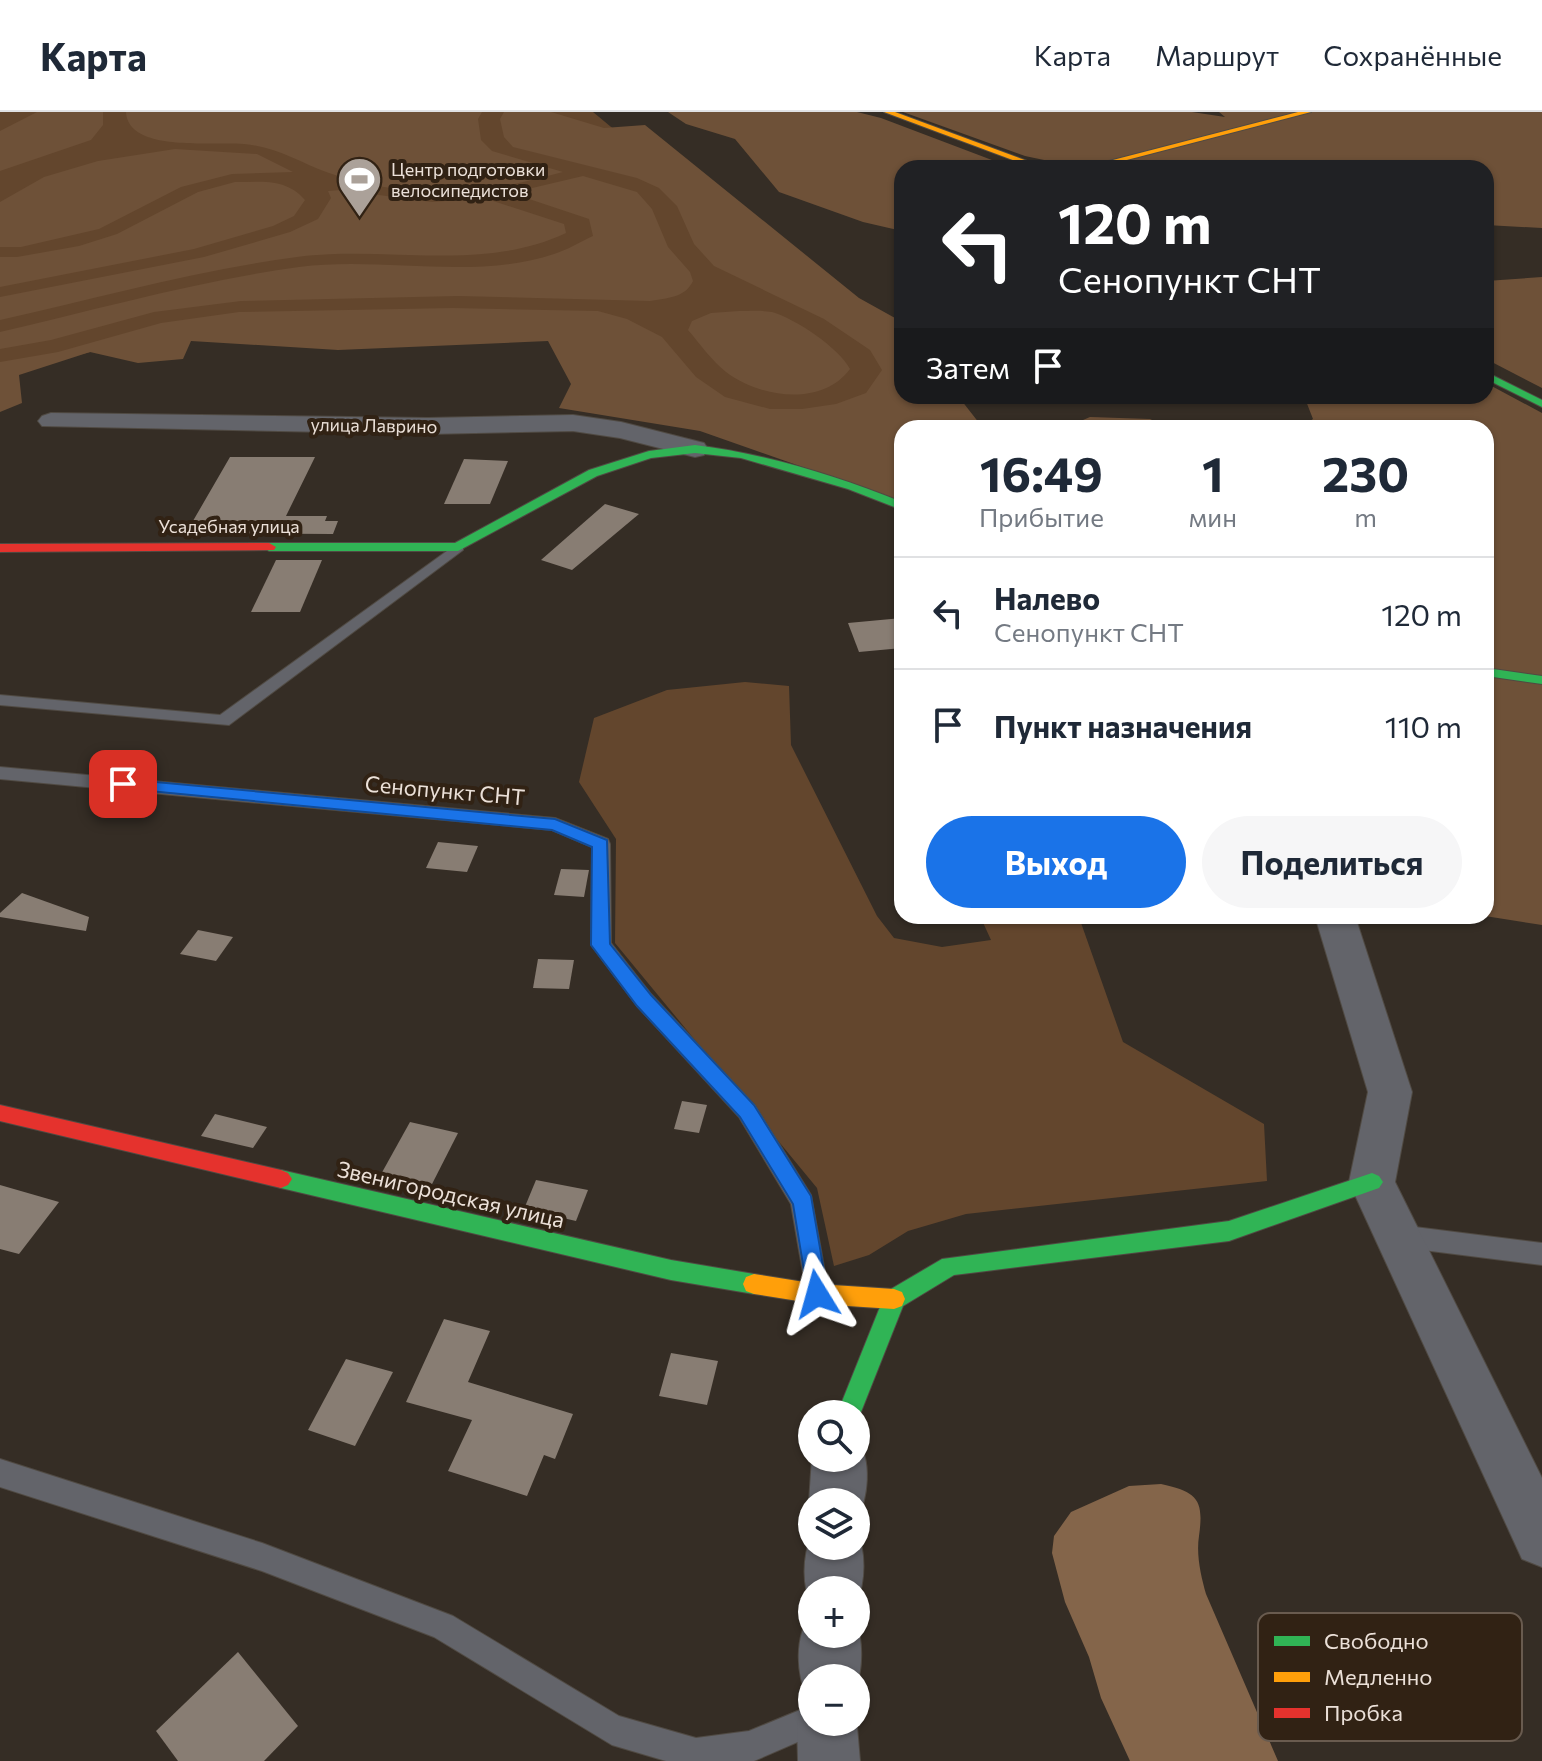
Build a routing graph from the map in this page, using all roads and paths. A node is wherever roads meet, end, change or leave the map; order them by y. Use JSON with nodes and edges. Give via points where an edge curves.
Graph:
{"nodes":[{"id":1,"x":888,"y":112,"type":"edge"},
{"id":2,"x":1307,"y":112,"type":"edge"},
{"id":3,"x":1020,"y":160,"type":"edge"},
{"id":4,"x":1119,"y":160,"type":"edge"},
{"id":5,"x":1494,"y":379,"type":"edge"},
{"id":6,"x":1542,"y":404,"type":"edge"},
{"id":7,"x":51,"y":421,"type":"dead end"},
{"id":8,"x":695,"y":449,"type":"junction"},
{"id":9,"x":894,"y":503,"type":"edge"},
{"id":10,"x":458,"y":547,"type":"junction"},
{"id":11,"x":0,"y":548,"type":"edge"},
{"id":12,"x":1494,"y":673,"type":"edge"},
{"id":13,"x":1542,"y":680,"type":"edge"},
{"id":14,"x":0,"y":700,"type":"edge"},
{"id":15,"x":0,"y":773,"type":"edge"},
{"id":16,"x":1338,"y":924,"type":"edge"},
{"id":17,"x":0,"y":1113,"type":"edge"},
{"id":18,"x":1372,"y":1182,"type":"junction"},
{"id":19,"x":1397,"y":1235,"type":"junction"},
{"id":20,"x":1542,"y":1254,"type":"edge"},
{"id":21,"x":817,"y":1294,"type":"junction"},
{"id":22,"x":894,"y":1299,"type":"junction"},
{"id":23,"x":854,"y":1400,"type":"edge"},
{"id":24,"x":0,"y":1473,"type":"edge"},
{"id":25,"x":1542,"y":1539,"type":"edge"},
{"id":26,"x":798,"y":1726,"type":"edge"},
{"id":27,"x":828,"y":1736,"type":"edge"},
{"id":28,"x":829,"y":1761,"type":"edge"}],
"edges":[{"from":1,"to":3,"type":"street"},
{"from":2,"to":4,"type":"street"},
{"from":5,"to":6,"type":"street"},
{"from":7,"to":8,"type":"street","name":"улица Лаврино","via":[[573,423]]},
{"from":8,"to":9,"type":"street","via":[[742,455]]},
{"from":8,"to":10,"type":"street","via":[[649,455],[593,473]]},
{"from":10,"to":11,"type":"street","name":"Усадебная улица"},
{"from":10,"to":14,"type":"lane","via":[[223,721]]},
{"from":12,"to":13,"type":"street"},
{"from":15,"to":21,"type":"lane","name":"Сенопункт СНТ","via":[[555,824],[601,844],[601,945],[644,1000],[747,1111],[803,1202]]},
{"from":16,"to":18,"type":"street","via":[[1390,1092]]},
{"from":17,"to":21,"type":"street","name":"Звенигородская улица","via":[[671,1270]]},
{"from":18,"to":19,"type":"street"},
{"from":18,"to":22,"type":"street","via":[[1229,1231],[950,1266]]},
{"from":19,"to":20,"type":"lane"},
{"from":19,"to":25,"type":"street"},
{"from":21,"to":22,"type":"street","name":"Звенигородская улица"},
{"from":22,"to":23,"type":"street"},
{"from":24,"to":26,"type":"lane","via":[[262,1557],[443,1626],[612,1730],[696,1754],[750,1747]]},
{"from":27,"to":28,"type":"street"}]}
